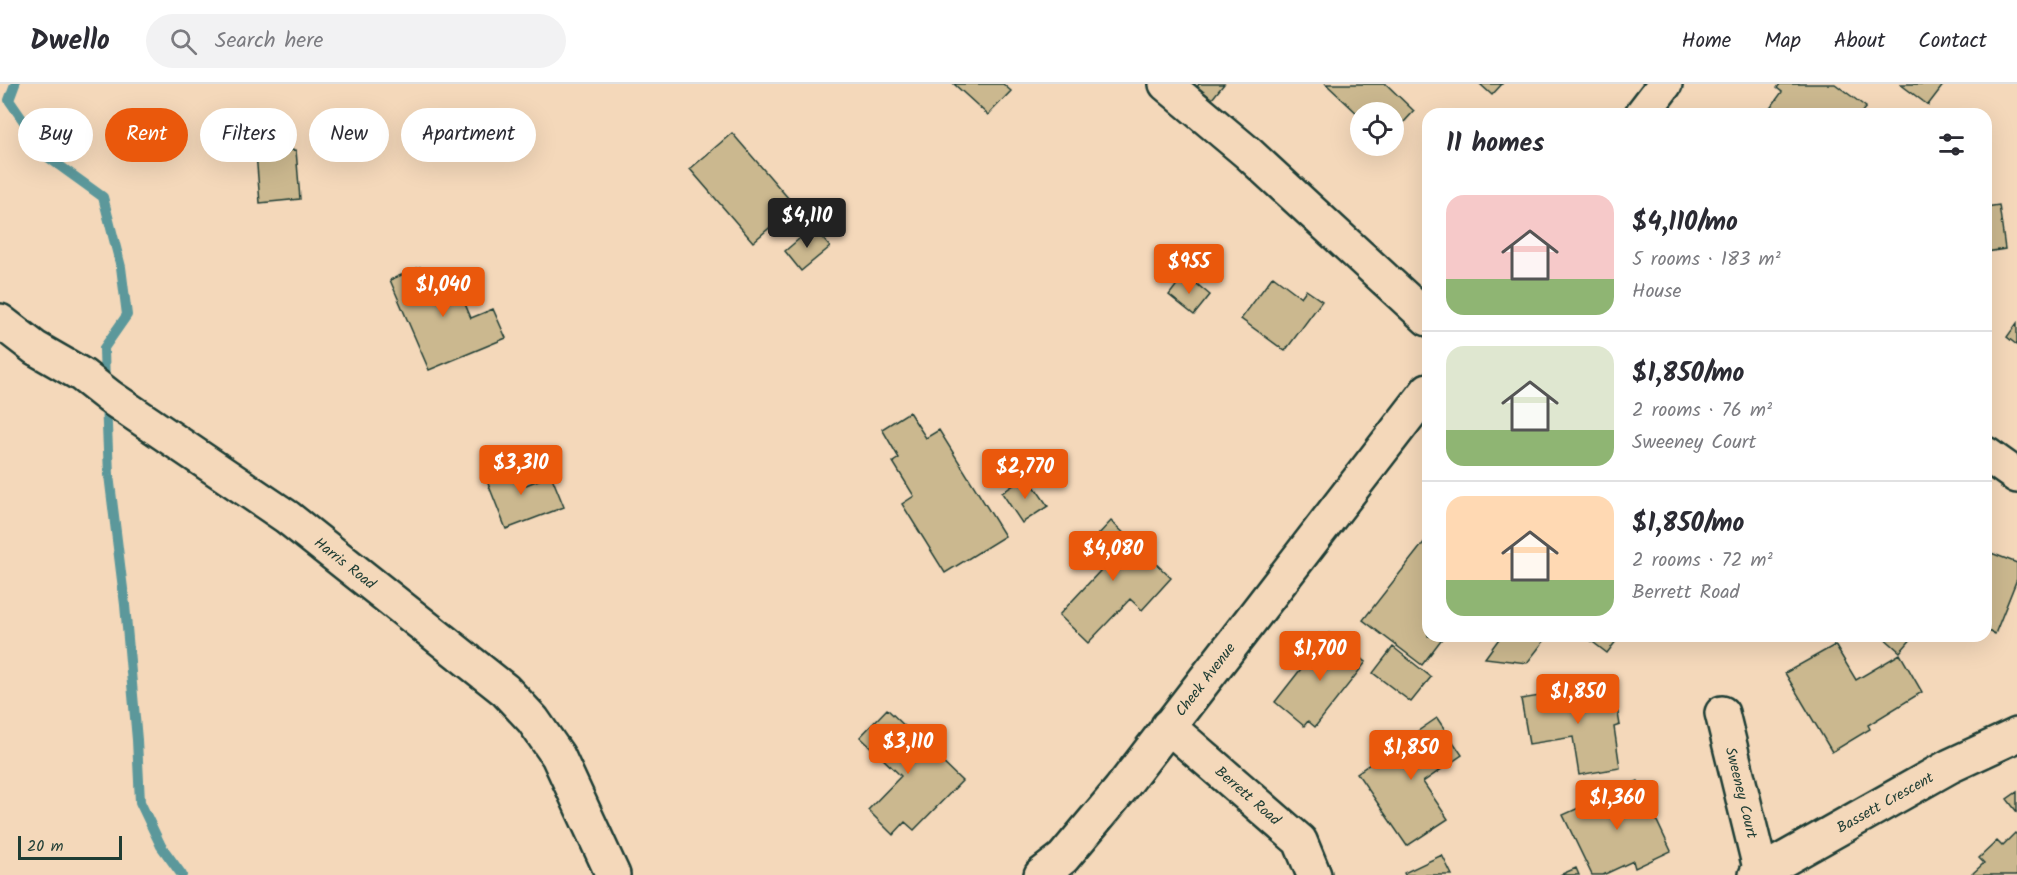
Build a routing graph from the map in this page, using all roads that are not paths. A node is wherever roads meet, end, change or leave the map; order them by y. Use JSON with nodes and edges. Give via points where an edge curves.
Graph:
{"nodes":[{"id":1,"x":1166,"y":84,"type":"edge"},
{"id":2,"x":1665,"y":84,"type":"edge"},
{"id":3,"x":1647,"y":108,"type":"edge"},
{"id":4,"x":1422,"y":313,"type":"edge"},
{"id":5,"x":0,"y":321,"type":"edge"},
{"id":6,"x":1422,"y":398,"type":"edge"},
{"id":7,"x":1992,"y":458,"type":"edge"},
{"id":8,"x":2017,"y":476,"type":"edge"},
{"id":9,"x":1722,"y":713,"type":"dead end"},
{"id":10,"x":1168,"y":726,"type":"junction"},
{"id":11,"x":2017,"y":735,"type":"edge"},
{"id":12,"x":1759,"y":874,"type":"edge"},
{"id":13,"x":613,"y":875,"type":"edge"},
{"id":14,"x":1041,"y":875,"type":"edge"},
{"id":15,"x":1314,"y":875,"type":"edge"}],
"edges":[{"from":1,"to":4,"type":"street","via":[[1248,153]]},
{"from":2,"to":3,"type":"street"},
{"from":5,"to":13,"type":"street","name":"Harris Road","via":[[287,517],[506,690],[558,756]]},
{"from":6,"to":10,"type":"street","name":"Cheek Avenue"},
{"from":7,"to":8,"type":"street"},
{"from":9,"to":12,"type":"street","name":"Sweeney Court"},
{"from":10,"to":14,"type":"street","name":"Cheek Avenue","via":[[1063,858]]},
{"from":10,"to":15,"type":"street","name":"Berrett Road","via":[[1300,841]]},
{"from":11,"to":12,"type":"street","name":"Bassett Crescent","via":[[1950,766]]}]}
